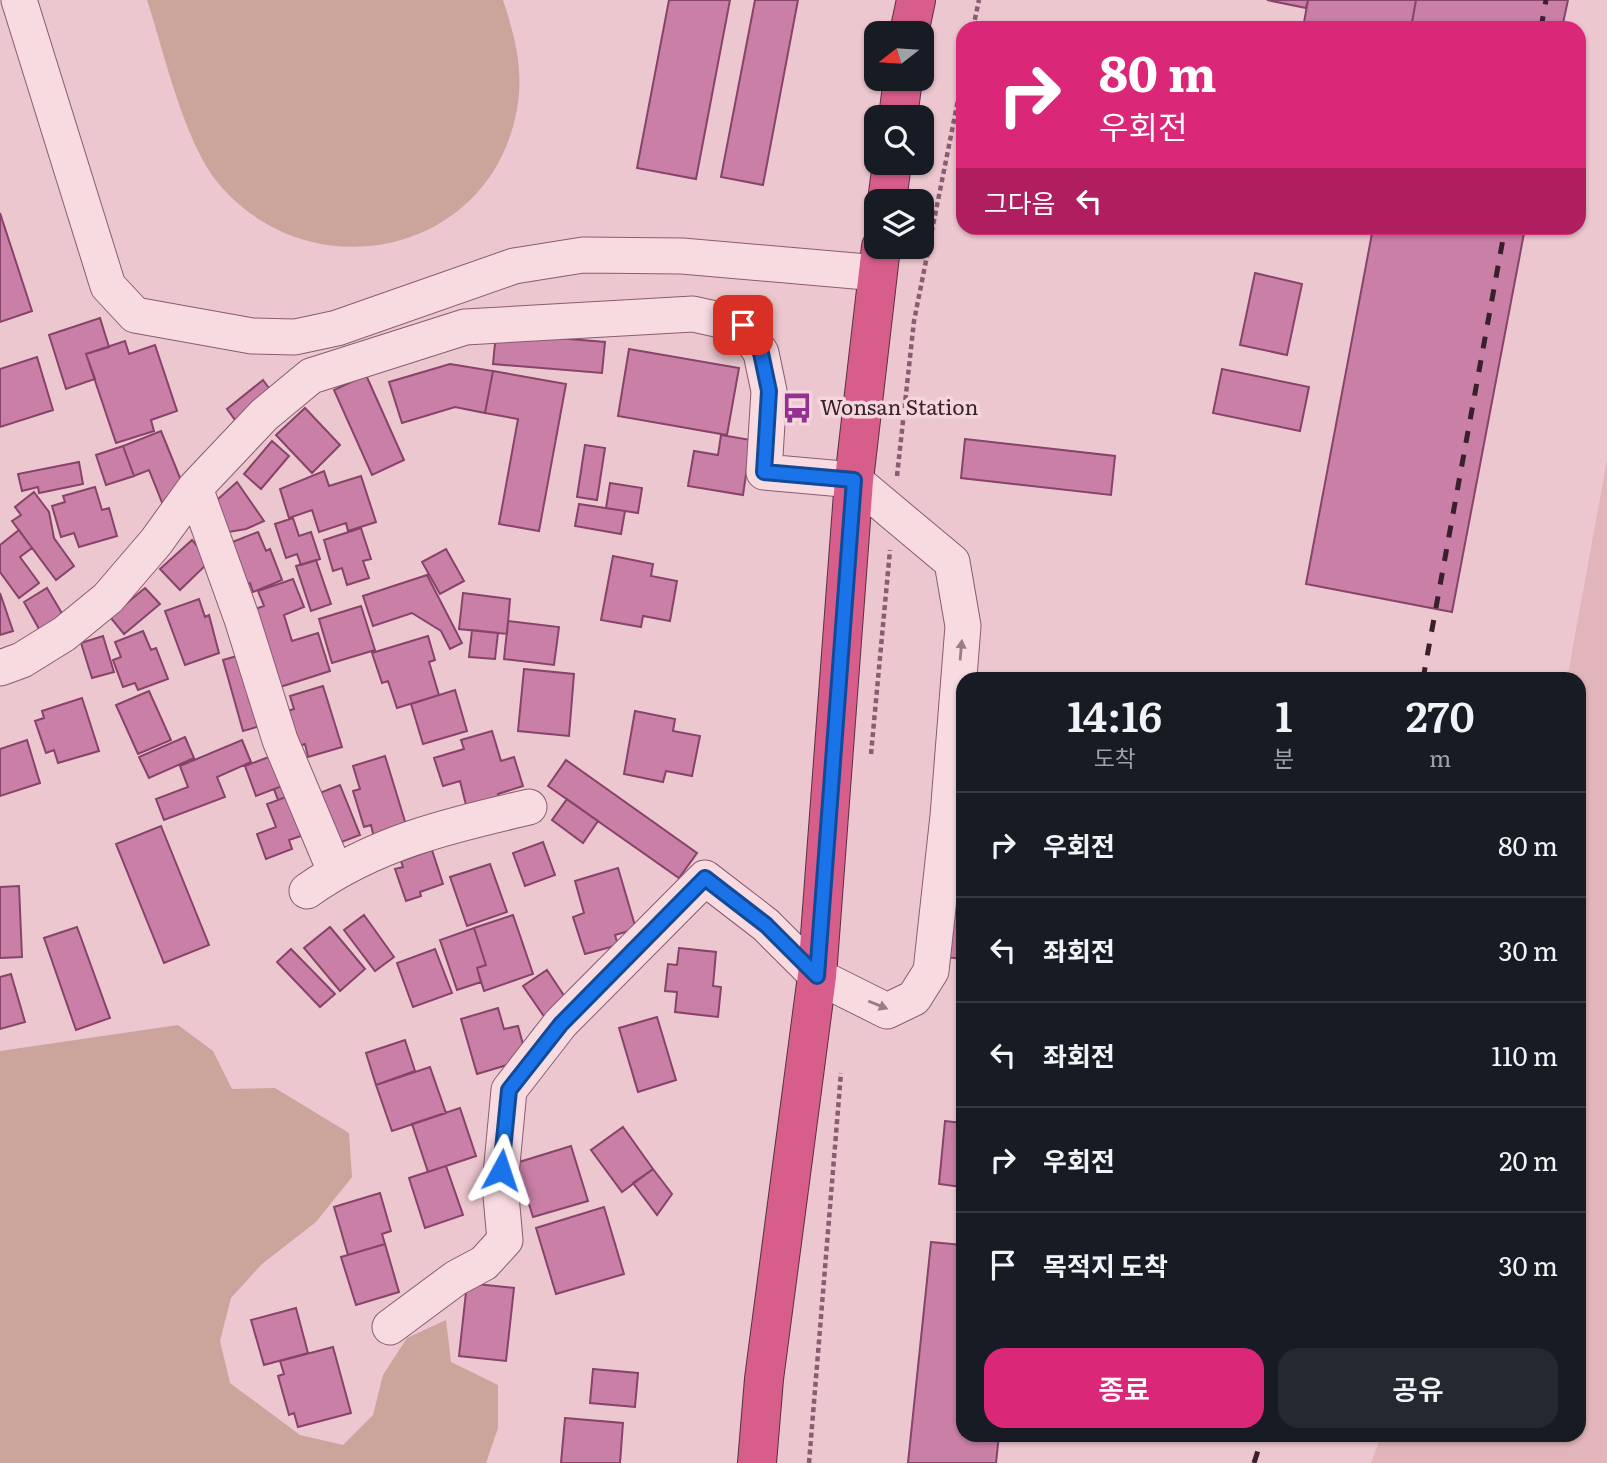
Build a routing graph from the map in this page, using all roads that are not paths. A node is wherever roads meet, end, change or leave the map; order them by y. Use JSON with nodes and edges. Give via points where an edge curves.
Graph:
{"nodes":[{"id":1,"x":19,"y":0,"type":"edge"},
{"id":2,"x":916,"y":0,"type":"edge"},
{"id":3,"x":912,"y":21,"type":"edge"},
{"id":4,"x":880,"y":260,"type":"edge"},
{"id":5,"x":854,"y":480,"type":"junction"},
{"id":6,"x":195,"y":488,"type":"junction"},
{"id":7,"x":0,"y":668,"type":"edge"},
{"id":8,"x":959,"y":672,"type":"edge"},
{"id":9,"x":956,"y":715,"type":"edge"},
{"id":10,"x":529,"y":807,"type":"dead end"},
{"id":11,"x":335,"y":871,"type":"junction"},
{"id":12,"x":307,"y":891,"type":"dead end"},
{"id":13,"x":817,"y":976,"type":"junction"},
{"id":14,"x":390,"y":1327,"type":"dead end"},
{"id":15,"x":757,"y":1463,"type":"edge"}],
"edges":[{"from":1,"to":4,"type":"street","via":[[108,286],[135,314],[252,336],[295,337],[337,328],[514,266],[583,255]]},
{"from":2,"to":3,"type":"highway"},
{"from":4,"to":5,"type":"highway"},
{"from":5,"to":6,"type":"street","via":[[764,472],[769,391],[761,353],[743,325],[693,314],[465,327],[342,364],[311,376],[264,415]]},
{"from":8,"to":5,"type":"street","one_way":true,"via":[[963,626],[952,562]]},
{"from":5,"to":13,"type":"highway"},
{"from":6,"to":7,"type":"street","via":[[108,598],[64,634]]},
{"from":6,"to":11,"type":"street","via":[[280,740]]},
{"from":13,"to":9,"type":"street","one_way":true,"via":[[887,1010],[914,998],[931,971]]},
{"from":10,"to":11,"type":"street","via":[[381,848]]},
{"from":11,"to":12,"type":"street"},
{"from":13,"to":14,"type":"street","via":[[766,925],[705,878],[561,1024],[509,1090],[500,1185],[505,1240],[484,1262]]},
{"from":13,"to":15,"type":"highway"}]}
